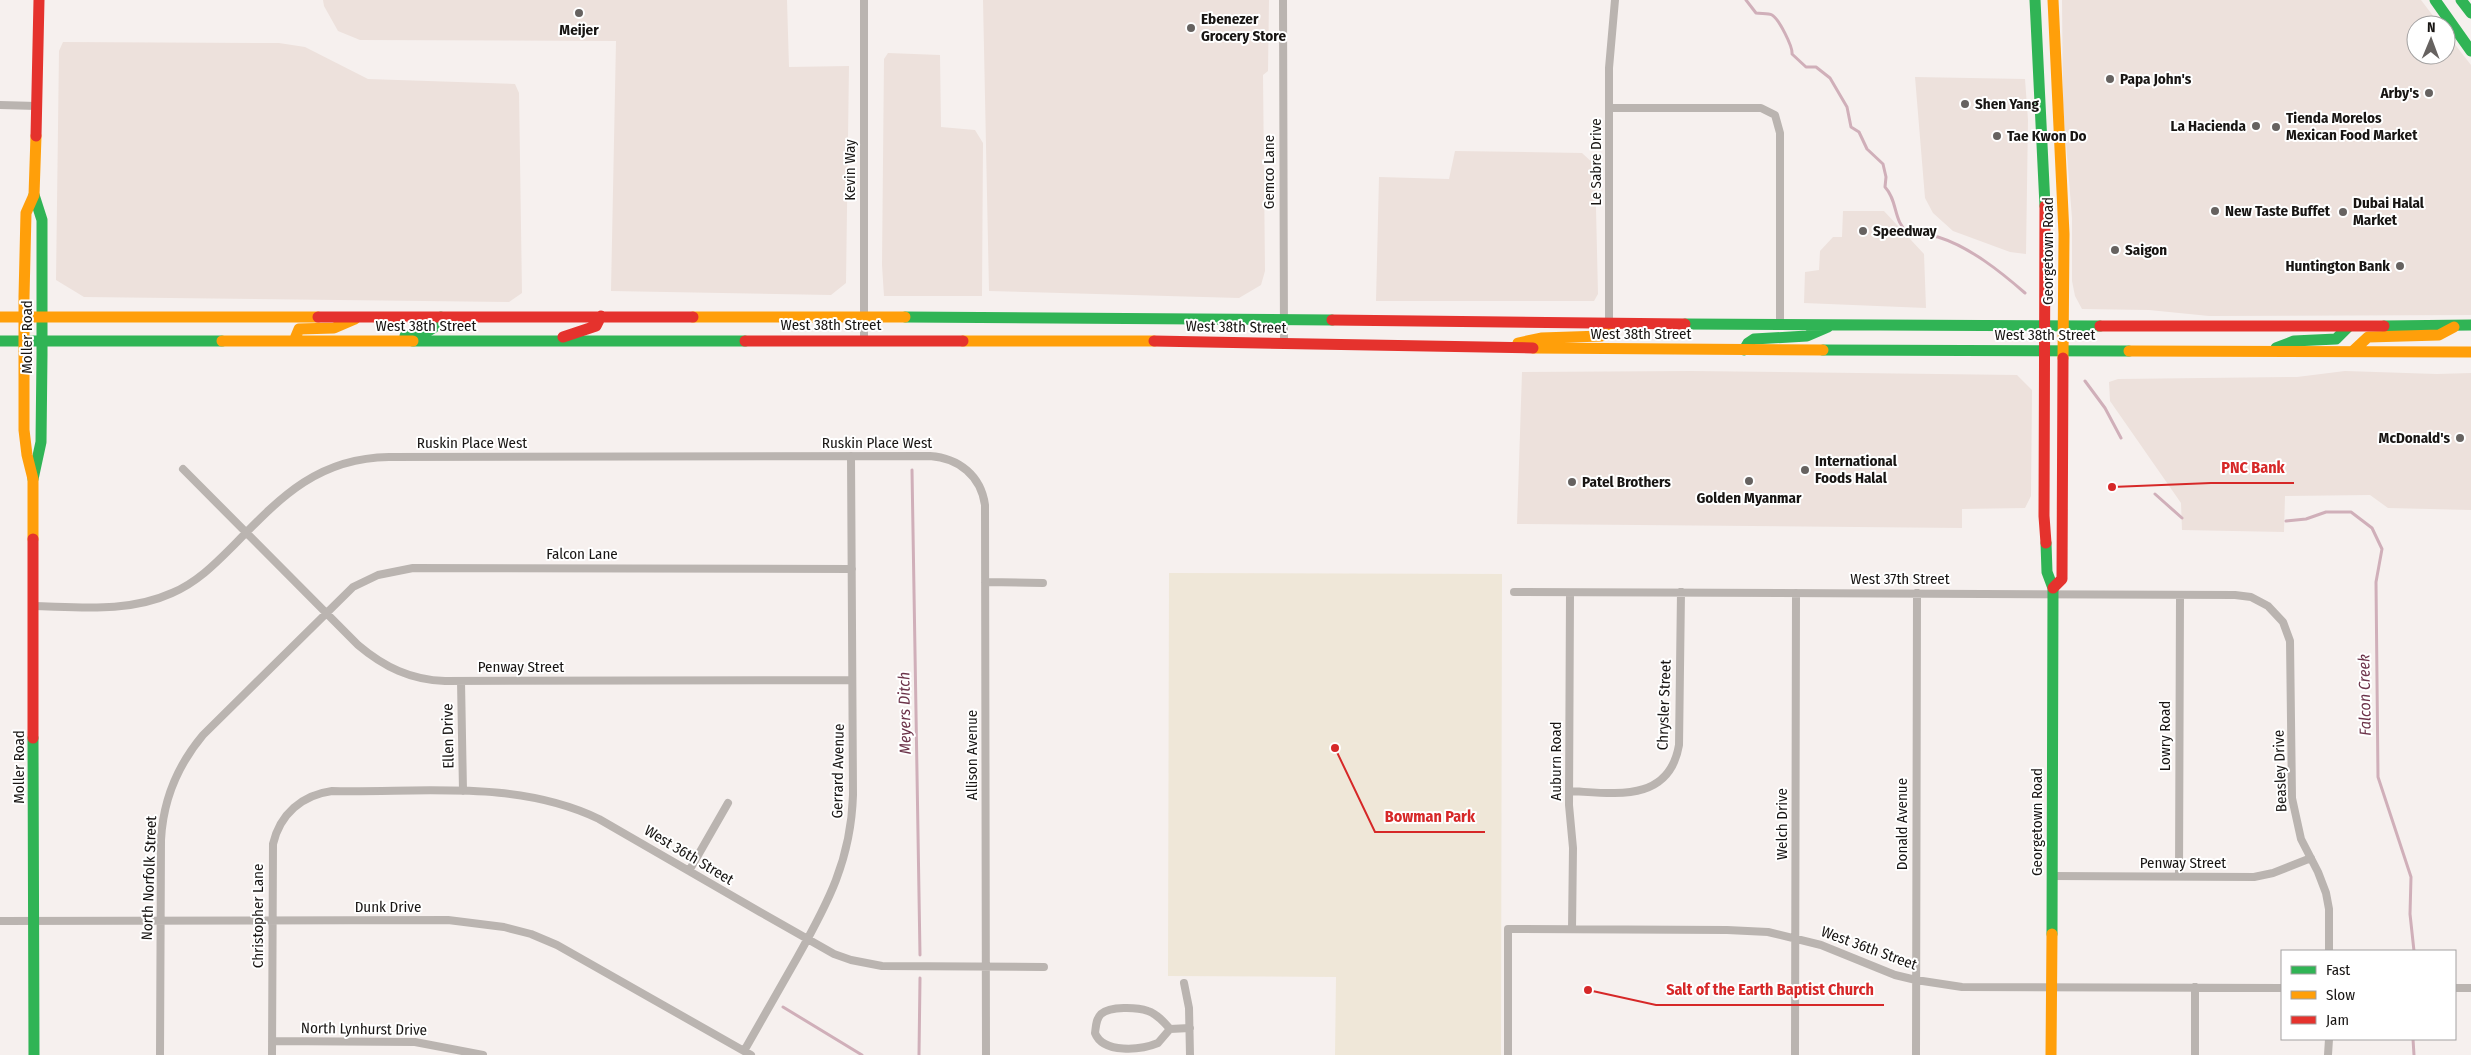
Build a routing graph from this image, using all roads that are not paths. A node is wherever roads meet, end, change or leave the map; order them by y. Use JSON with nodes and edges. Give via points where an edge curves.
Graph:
{"nodes":[{"id":1,"x":39,"y":0,"type":"edge"},
{"id":2,"x":864,"y":0,"type":"edge"},
{"id":3,"x":1283,"y":0,"type":"edge"},
{"id":4,"x":1615,"y":0,"type":"edge"},
{"id":5,"x":2034,"y":0,"type":"edge"},
{"id":6,"x":2053,"y":0,"type":"edge"},
{"id":7,"x":2435,"y":0,"type":"edge"},
{"id":8,"x":2461,"y":0,"type":"edge"},
{"id":9,"x":2471,"y":13,"type":"edge"},
{"id":10,"x":2471,"y":51,"type":"edge"},
{"id":11,"x":0,"y":105,"type":"edge"},
{"id":12,"x":36,"y":106,"type":"junction"},
{"id":13,"x":1610,"y":108,"type":"junction"},
{"id":14,"x":34,"y":195,"type":"junction"},
{"id":15,"x":0,"y":316,"type":"edge"},
{"id":16,"x":440,"y":316,"type":"junction"},
{"id":17,"x":601,"y":316,"type":"junction"},
{"id":18,"x":863,"y":316,"type":"junction"},
{"id":19,"x":25,"y":317,"type":"junction"},
{"id":20,"x":42,"y":317,"type":"junction"},
{"id":21,"x":362,"y":317,"type":"junction"},
{"id":22,"x":1283,"y":319,"type":"junction"},
{"id":23,"x":1609,"y":324,"type":"junction"},
{"id":24,"x":1780,"y":325,"type":"junction"},
{"id":25,"x":1833,"y":325,"type":"junction"},
{"id":26,"x":2458,"y":325,"type":"junction"},
{"id":27,"x":2471,"y":325,"type":"edge"},
{"id":28,"x":2045,"y":326,"type":"junction"},
{"id":29,"x":2063,"y":326,"type":"junction"},
{"id":30,"x":2348,"y":326,"type":"junction"},
{"id":31,"x":24,"y":340,"type":"junction"},
{"id":32,"x":42,"y":340,"type":"junction"},
{"id":33,"x":556,"y":340,"type":"junction"},
{"id":34,"x":864,"y":340,"type":"junction"},
{"id":35,"x":0,"y":341,"type":"edge"},
{"id":36,"x":294,"y":341,"type":"junction"},
{"id":37,"x":390,"y":341,"type":"junction"},
{"id":38,"x":1284,"y":343,"type":"junction"},
{"id":39,"x":1491,"y":348,"type":"junction"},
{"id":40,"x":1744,"y":350,"type":"junction"},
{"id":41,"x":2044,"y":350,"type":"junction"},
{"id":42,"x":2063,"y":350,"type":"junction"},
{"id":43,"x":2272,"y":350,"type":"junction"},
{"id":44,"x":2354,"y":351,"type":"junction"},
{"id":45,"x":2471,"y":352,"type":"edge"},
{"id":46,"x":851,"y":456,"type":"junction"},
{"id":47,"x":959,"y":464,"type":"joint"},
{"id":48,"x":184,"y":469,"type":"dead end"},
{"id":49,"x":33,"y":479,"type":"junction"},
{"id":50,"x":246,"y":533,"type":"junction"},
{"id":51,"x":852,"y":569,"type":"junction"},
{"id":52,"x":985,"y":582,"type":"junction"},
{"id":53,"x":1043,"y":582,"type":"dead end"},
{"id":54,"x":1514,"y":592,"type":"dead end"},
{"id":55,"x":1570,"y":592,"type":"junction"},
{"id":56,"x":1681,"y":592,"type":"junction"},
{"id":57,"x":2053,"y":592,"type":"junction"},
{"id":58,"x":1796,"y":593,"type":"junction"},
{"id":59,"x":1917,"y":593,"type":"junction"},
{"id":60,"x":2180,"y":595,"type":"junction"},
{"id":61,"x":33,"y":606,"type":"junction"},
{"id":62,"x":326,"y":612,"type":"junction"},
{"id":63,"x":2279,"y":616,"type":"joint"},
{"id":64,"x":852,"y":680,"type":"junction"},
{"id":65,"x":461,"y":681,"type":"junction"},
{"id":66,"x":463,"y":791,"type":"junction"},
{"id":67,"x":1569,"y":792,"type":"junction"},
{"id":68,"x":314,"y":795,"type":"joint"},
{"id":69,"x":728,"y":803,"type":"dead end"},
{"id":70,"x":2311,"y":858,"type":"junction"},
{"id":71,"x":689,"y":871,"type":"junction"},
{"id":72,"x":2052,"y":876,"type":"junction"},
{"id":73,"x":2179,"y":876,"type":"junction"},
{"id":74,"x":0,"y":921,"type":"edge"},
{"id":75,"x":34,"y":921,"type":"junction"},
{"id":76,"x":160,"y":921,"type":"junction"},
{"id":77,"x":272,"y":921,"type":"junction"},
{"id":78,"x":1572,"y":930,"type":"junction"},
{"id":79,"x":808,"y":938,"type":"junction"},
{"id":80,"x":1795,"y":938,"type":"junction"},
{"id":81,"x":2329,"y":950,"type":"edge"},
{"id":82,"x":986,"y":966,"type":"junction"},
{"id":83,"x":1044,"y":966,"type":"dead end"},
{"id":84,"x":1916,"y":980,"type":"junction"},
{"id":85,"x":1184,"y":982,"type":"dead end"},
{"id":86,"x":2051,"y":987,"type":"junction"},
{"id":87,"x":2195,"y":988,"type":"junction"},
{"id":88,"x":2281,"y":988,"type":"edge"},
{"id":89,"x":2456,"y":988,"type":"edge"},
{"id":90,"x":2471,"y":988,"type":"edge"},
{"id":91,"x":1190,"y":1028,"type":"junction"},
{"id":92,"x":1170,"y":1029,"type":"junction"},
{"id":93,"x":2328,"y":1040,"type":"edge"},
{"id":94,"x":272,"y":1041,"type":"junction"},
{"id":95,"x":747,"y":1053,"type":"edge"},
{"id":96,"x":34,"y":1055,"type":"edge"},
{"id":97,"x":160,"y":1055,"type":"edge"},
{"id":98,"x":272,"y":1055,"type":"edge"},
{"id":99,"x":483,"y":1055,"type":"edge"},
{"id":100,"x":986,"y":1055,"type":"edge"},
{"id":101,"x":1190,"y":1055,"type":"edge"},
{"id":102,"x":1508,"y":1055,"type":"edge"},
{"id":103,"x":1795,"y":1055,"type":"edge"},
{"id":104,"x":1916,"y":1055,"type":"edge"},
{"id":105,"x":2051,"y":1055,"type":"edge"},
{"id":106,"x":2195,"y":1055,"type":"edge"},
{"id":107,"x":2328,"y":1055,"type":"edge"}],
"edges":[{"from":1,"to":12,"type":"main road","name":"Moller Road"},
{"from":2,"to":18,"type":"street","name":"Kevin Way"},
{"from":3,"to":22,"type":"street","name":"Gemco Lane"},
{"from":4,"to":13,"type":"street","name":"Le Sabre Drive"},
{"from":5,"to":28,"type":"main road","name":"Georgetown Road","via":[[2044,154]]},
{"from":6,"to":29,"type":"main road","name":"Georgetown Road","via":[[2064,226]]},
{"from":7,"to":10,"type":"main road"},
{"from":8,"to":9,"type":"main road"},
{"from":11,"to":12,"type":"street"},
{"from":12,"to":14,"type":"main road","name":"Moller Road"},
{"from":13,"to":23,"type":"street","name":"Le Sabre Drive"},
{"from":13,"to":24,"type":"street","via":[[1762,108],[1775,115],[1780,132]]},
{"from":14,"to":19,"type":"main road","name":"Moller Road","via":[[26,213]]},
{"from":14,"to":20,"type":"main road","name":"Moller Road","via":[[42,220]]},
{"from":15,"to":19,"type":"main road","name":"West 38th Street"},
{"from":16,"to":17,"type":"main road","name":"West 38th Street"},
{"from":16,"to":21,"type":"main road","name":"West 38th Street"},
{"from":16,"to":37,"type":"main road","via":[[436,328]]},
{"from":17,"to":18,"type":"main road","name":"West 38th Street"},
{"from":17,"to":33,"type":"main road","via":[[599,324],[594,327]]},
{"from":18,"to":22,"type":"main road","name":"West 38th Street"},
{"from":18,"to":34,"type":"street","name":"Kevin Way"},
{"from":19,"to":20,"type":"main road","name":"West 38th Street"},
{"from":19,"to":31,"type":"main road","name":"Moller Road"},
{"from":20,"to":21,"type":"main road","name":"West 38th Street"},
{"from":20,"to":32,"type":"main road","name":"Moller Road"},
{"from":21,"to":36,"type":"main road","via":[[334,328],[299,329]]},
{"from":22,"to":23,"type":"main road","name":"West 38th Street"},
{"from":22,"to":38,"type":"street","name":"Gemco Lane"},
{"from":23,"to":24,"type":"main road","name":"West 38th Street"},
{"from":23,"to":39,"type":"main road","via":[[1602,336],[1541,338]]},
{"from":24,"to":25,"type":"main road","name":"West 38th Street"},
{"from":25,"to":28,"type":"main road","name":"West 38th Street"},
{"from":25,"to":40,"type":"main road","via":[[1807,336],[1754,339]]},
{"from":26,"to":27,"type":"main road","name":"West 38th Street"},
{"from":26,"to":30,"type":"main road","name":"West 38th Street"},
{"from":26,"to":44,"type":"main road","via":[[2439,335],[2368,338]]},
{"from":28,"to":29,"type":"main road","name":"West 38th Street"},
{"from":28,"to":41,"type":"main road","name":"Georgetown Road"},
{"from":29,"to":30,"type":"main road","name":"West 38th Street"},
{"from":29,"to":42,"type":"main road","name":"Georgetown Road"},
{"from":30,"to":43,"type":"main road","via":[[2336,339],[2294,341]]},
{"from":31,"to":32,"type":"main road","name":"West 38th Street"},
{"from":31,"to":35,"type":"main road","name":"West 38th Street"},
{"from":31,"to":49,"type":"main road","name":"Moller Road","via":[[25,441]]},
{"from":32,"to":36,"type":"main road","name":"West 38th Street"},
{"from":32,"to":49,"type":"main road","name":"Moller Road","via":[[41,442]]},
{"from":33,"to":34,"type":"main road","name":"West 38th Street"},
{"from":33,"to":37,"type":"main road","name":"West 38th Street"},
{"from":34,"to":38,"type":"main road","name":"West 38th Street"},
{"from":36,"to":37,"type":"main road","name":"West 38th Street"},
{"from":38,"to":39,"type":"main road","name":"West 38th Street"},
{"from":39,"to":40,"type":"main road","name":"West 38th Street"},
{"from":40,"to":41,"type":"main road","name":"West 38th Street"},
{"from":41,"to":42,"type":"main road","name":"West 38th Street"},
{"from":41,"to":57,"type":"main road","name":"Georgetown Road","via":[[2046,578]]},
{"from":42,"to":43,"type":"main road","name":"West 38th Street"},
{"from":42,"to":57,"type":"main road","name":"Georgetown Road","via":[[2062,579]]},
{"from":43,"to":44,"type":"main road","name":"West 38th Street"},
{"from":44,"to":45,"type":"main road","name":"West 38th Street"},
{"from":46,"to":47,"type":"street","name":"Ruskin Place West","via":[[933,456]]},
{"from":46,"to":50,"type":"street","name":"Ruskin Place West","via":[[370,458],[333,466],[305,480]]},
{"from":46,"to":51,"type":"street","name":"Gerrard Avenue"},
{"from":47,"to":52,"type":"street","name":"Allison Avenue","via":[[976,480],[984,501]]},
{"from":48,"to":50,"type":"street","name":"Penway Street"},
{"from":49,"to":61,"type":"main road","name":"Moller Road"},
{"from":50,"to":61,"type":"street","name":"Ruskin Place West","via":[[196,580],[164,596],[125,607]]},
{"from":50,"to":62,"type":"street","name":"Penway Street"},
{"from":51,"to":62,"type":"street","name":"Falcon Lane","via":[[413,568],[369,578]]},
{"from":51,"to":64,"type":"street","name":"Gerrard Avenue"},
{"from":52,"to":53,"type":"street"},
{"from":52,"to":82,"type":"street","name":"Allison Avenue"},
{"from":54,"to":55,"type":"street","name":"West 37th Street"},
{"from":55,"to":56,"type":"street","name":"West 37th Street"},
{"from":55,"to":67,"type":"street","name":"Auburn Road"},
{"from":56,"to":58,"type":"street","name":"West 37th Street"},
{"from":56,"to":67,"type":"street","name":"Chrysler Street","via":[[1679,745],[1672,766],[1657,783],[1637,792]]},
{"from":57,"to":59,"type":"street","name":"West 37th Street"},
{"from":57,"to":60,"type":"street","name":"West 37th Street"},
{"from":57,"to":72,"type":"main road","name":"Georgetown Road"},
{"from":58,"to":59,"type":"street","name":"West 37th Street"},
{"from":58,"to":80,"type":"street","name":"Welch Drive"},
{"from":59,"to":84,"type":"street","name":"Donald Avenue"},
{"from":60,"to":63,"type":"street","name":"West 37th Street","via":[[2250,597]]},
{"from":60,"to":73,"type":"street","name":"Lowry Road"},
{"from":61,"to":75,"type":"main road","name":"Moller Road"},
{"from":62,"to":65,"type":"street","name":"Penway Street","via":[[358,645],[387,667],[424,679]]},
{"from":62,"to":76,"type":"street","name":"North Norfolk Street","via":[[202,736],[179,770],[162,822]]},
{"from":63,"to":70,"type":"street","name":"Beasley Drive","via":[[2291,644],[2293,807],[2301,839]]},
{"from":64,"to":65,"type":"street","name":"Penway Street"},
{"from":64,"to":79,"type":"street","name":"Gerrard Avenue","via":[[850,835],[834,891]]},
{"from":65,"to":66,"type":"street","name":"Ellen Drive"},
{"from":66,"to":68,"type":"street","name":"West 36th Street","via":[[332,791]]},
{"from":66,"to":71,"type":"street","name":"West 36th Street","via":[[532,795],[575,808],[615,827]]},
{"from":67,"to":78,"type":"street","name":"Auburn Road","via":[[1573,848]]},
{"from":68,"to":77,"type":"street","name":"Christopher Lane","via":[[294,807],[275,836]]},
{"from":69,"to":71,"type":"street"},
{"from":70,"to":73,"type":"street","name":"Penway Street","via":[[2260,876]]},
{"from":70,"to":81,"type":"street","name":"Beasley Drive","via":[[2328,905]]},
{"from":71,"to":79,"type":"street","name":"West 36th Street"},
{"from":72,"to":73,"type":"street","name":"Penway Street"},
{"from":72,"to":86,"type":"main road","name":"Georgetown Road"},
{"from":74,"to":75,"type":"street","name":"Dunk Drive"},
{"from":75,"to":76,"type":"street","name":"Dunk Drive"},
{"from":75,"to":96,"type":"main road","name":"Moller Road"},
{"from":76,"to":77,"type":"street","name":"Dunk Drive"},
{"from":76,"to":97,"type":"street","name":"North Norfolk Street"},
{"from":77,"to":94,"type":"street","name":"Christopher Lane"},
{"from":77,"to":95,"type":"street","name":"Dunk Drive","via":[[448,920],[478,922],[531,934],[579,956]]},
{"from":78,"to":80,"type":"street","name":"West 36th Street","via":[[1750,930]]},
{"from":78,"to":102,"type":"street","name":"West 36th Street","via":[[1508,929]]},
{"from":79,"to":82,"type":"street","name":"West 36th Street","via":[[834,954],[871,965]]},
{"from":79,"to":95,"type":"street","name":"Gerrard Avenue"},
{"from":80,"to":84,"type":"street","name":"West 36th Street","via":[[1830,948],[1885,972]]},
{"from":80,"to":103,"type":"street","name":"Welch Drive"},
{"from":82,"to":83,"type":"street","name":"West 36th Street"},
{"from":82,"to":100,"type":"street","name":"Allison Avenue"},
{"from":84,"to":86,"type":"street","name":"West 36th Street","via":[[1962,987]]},
{"from":84,"to":104,"type":"street","name":"Donald Avenue"},
{"from":85,"to":91,"type":"street"},
{"from":86,"to":87,"type":"street","name":"West 36th Street"},
{"from":86,"to":105,"type":"main road","name":"Georgetown Road"},
{"from":87,"to":88,"type":"street","name":"West 36th Street"},
{"from":87,"to":106,"type":"street"},
{"from":89,"to":90,"type":"street"},
{"from":91,"to":92,"type":"street"},
{"from":91,"to":101,"type":"street"},
{"from":92,"to":92,"type":"street","via":[[1147,1011],[1120,1009],[1102,1013],[1097,1019],[1095,1033],[1102,1043],[1129,1048],[1158,1043]]},
{"from":93,"to":107,"type":"street"},
{"from":94,"to":98,"type":"street","name":"Christopher Lane"},
{"from":94,"to":99,"type":"street","name":"North Lynhurst Drive","via":[[421,1043]]}]}
